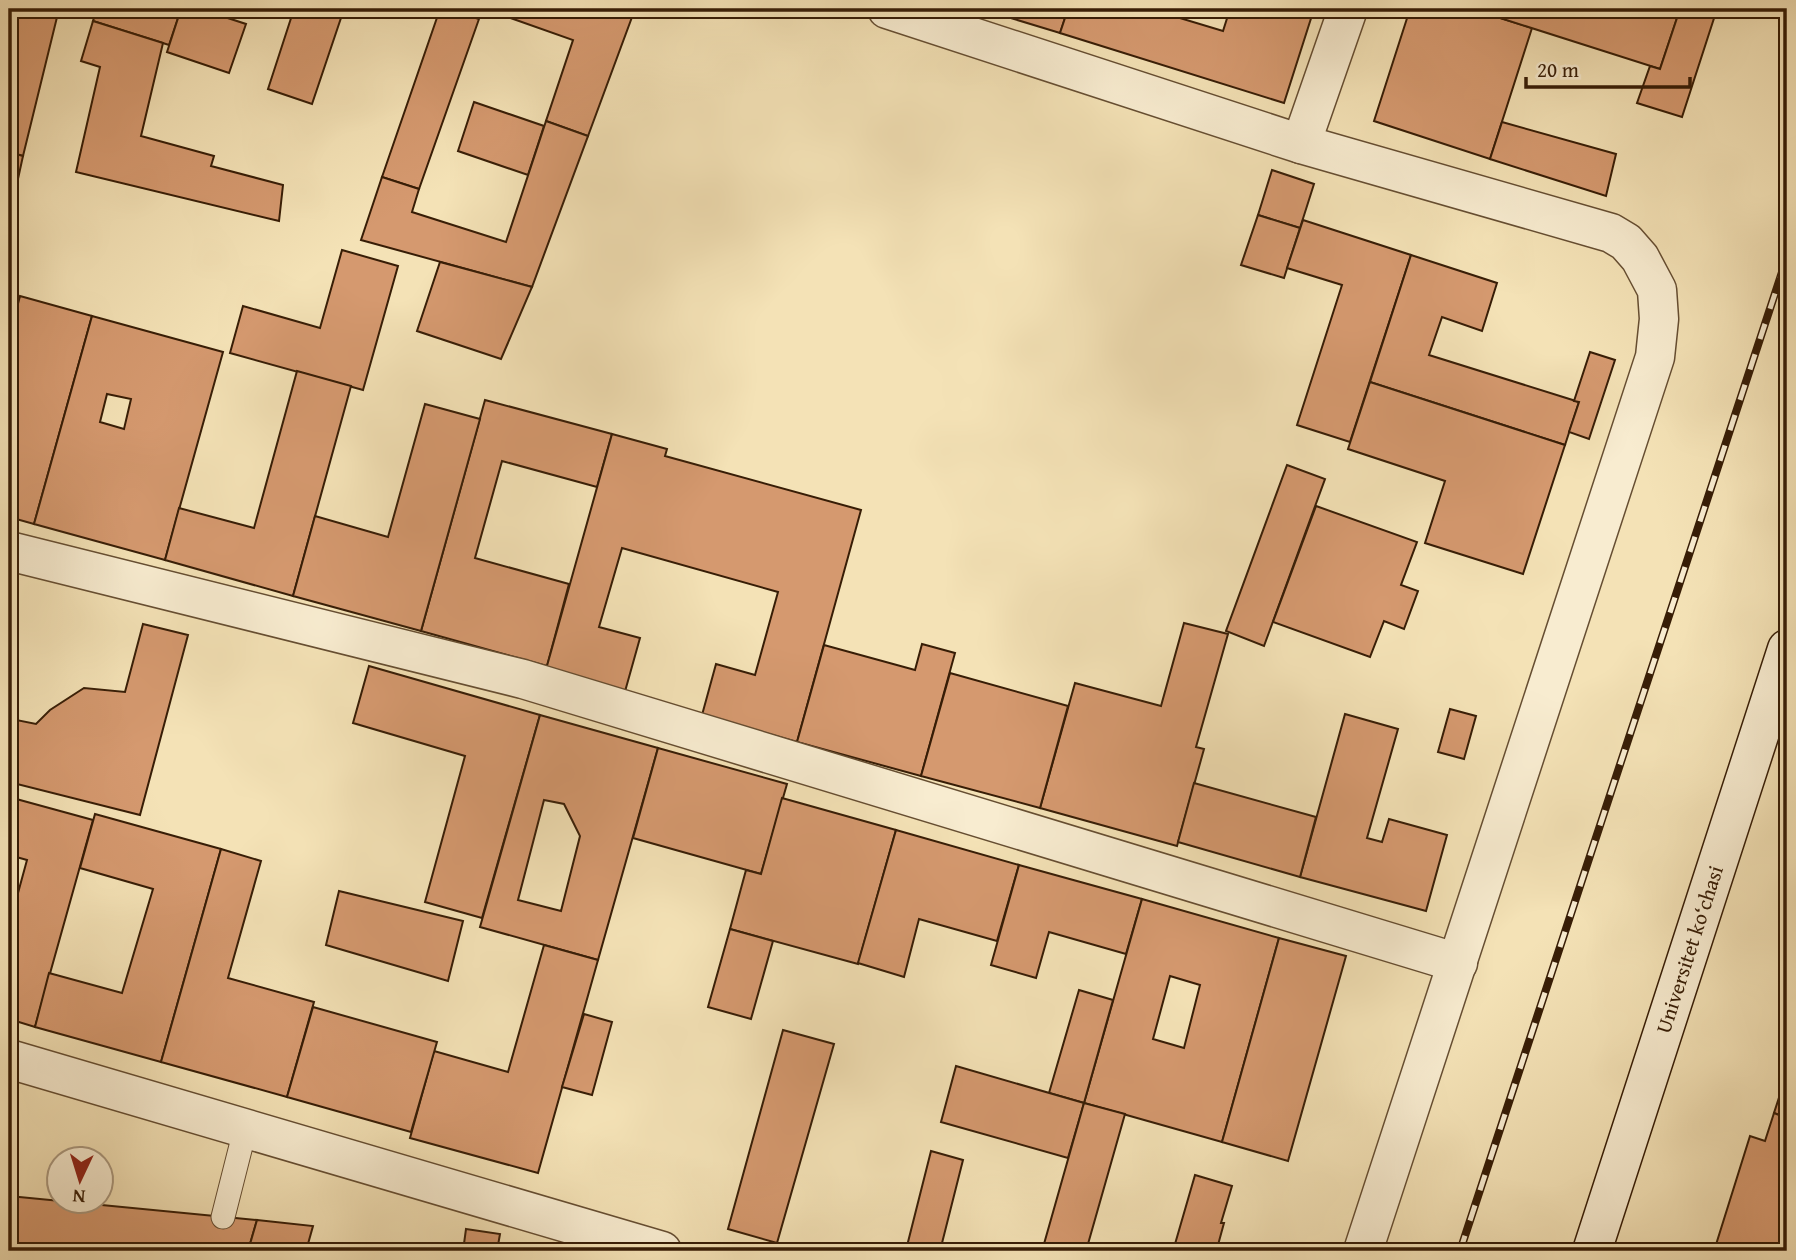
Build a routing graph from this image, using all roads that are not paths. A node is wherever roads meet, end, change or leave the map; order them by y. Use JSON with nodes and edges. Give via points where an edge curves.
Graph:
{"nodes":[{"id":1,"x":887,"y":9,"type":"edge"},
{"id":2,"x":1348,"y":9,"type":"edge"},
{"id":3,"x":1301,"y":145,"type":"junction"},
{"id":4,"x":9,"y":551,"type":"edge"},
{"id":5,"x":1787,"y":649,"type":"edge"},
{"id":6,"x":1458,"y":963,"type":"junction"},
{"id":7,"x":9,"y":1059,"type":"edge"},
{"id":8,"x":246,"y":1130,"type":"junction"},
{"id":9,"x":223,"y":1217,"type":"dead end"},
{"id":10,"x":662,"y":1251,"type":"edge"},
{"id":11,"x":1363,"y":1251,"type":"edge"},
{"id":12,"x":1592,"y":1251,"type":"edge"}],
"edges":[{"from":1,"to":3,"type":"street"},
{"from":2,"to":3,"type":"street"},
{"from":3,"to":6,"type":"street","via":[[1611,233],[1640,258],[1657,290],[1655,357]]},
{"from":4,"to":6,"type":"street","via":[[523,679]]},
{"from":5,"to":12,"type":"street","name":"Universitet kо‘chasi"},
{"from":6,"to":11,"type":"street"},
{"from":7,"to":8,"type":"street"},
{"from":8,"to":9,"type":"lane"},
{"from":8,"to":10,"type":"street"}]}
